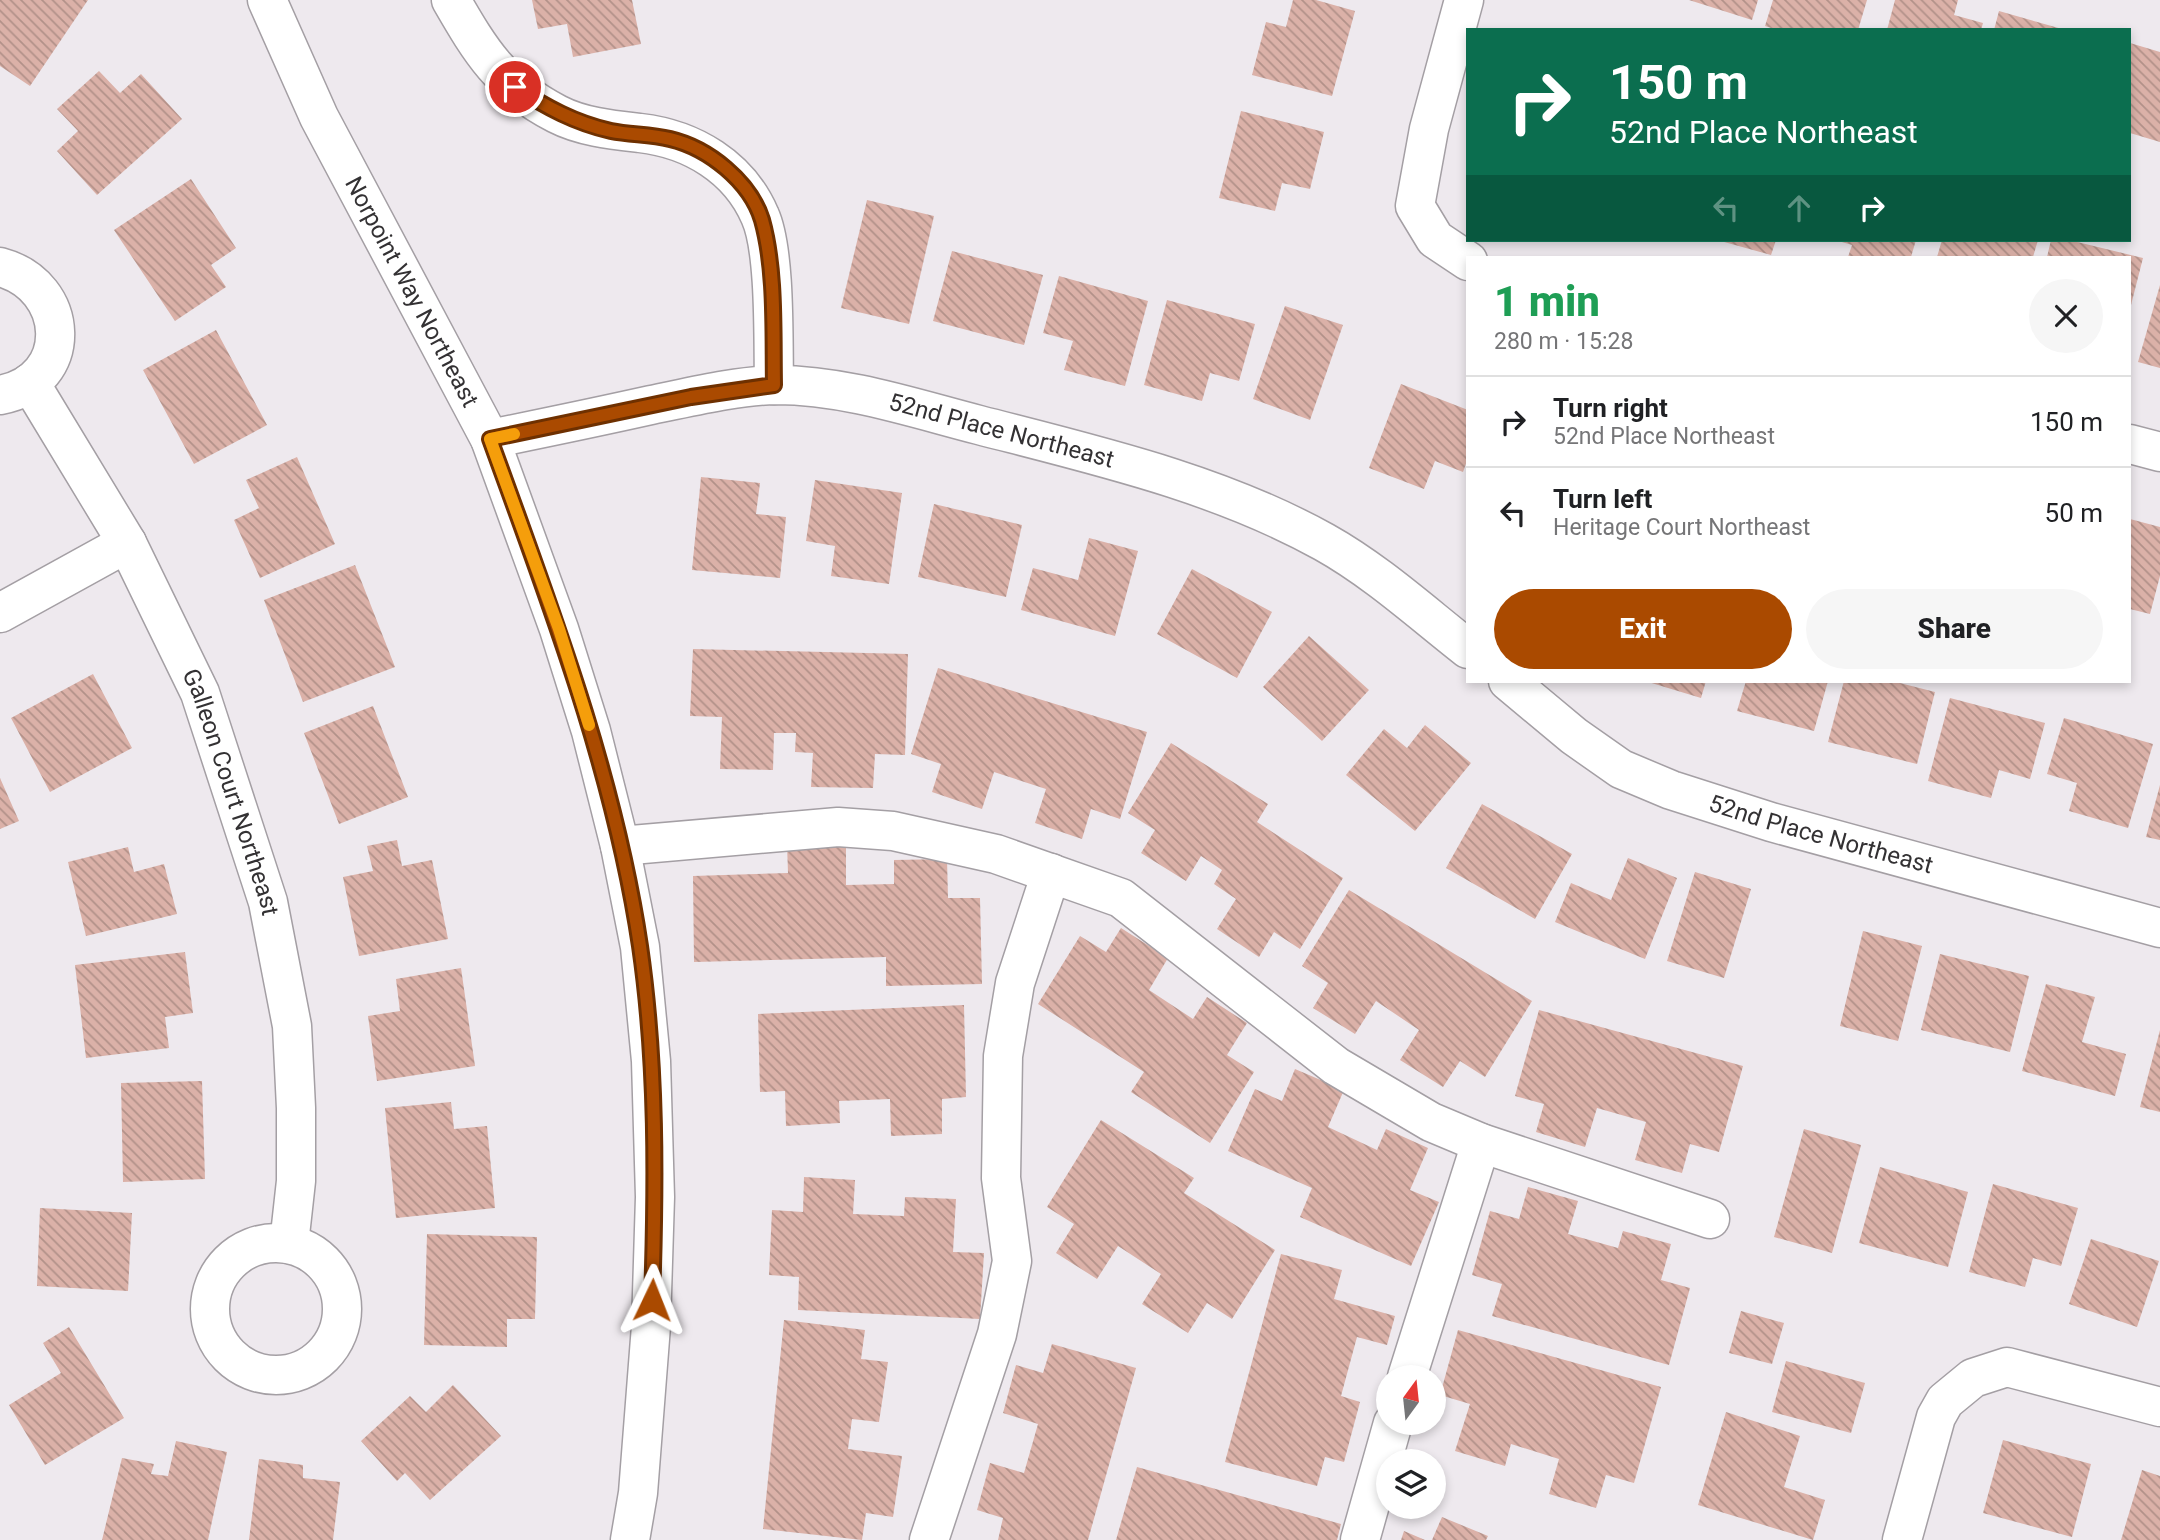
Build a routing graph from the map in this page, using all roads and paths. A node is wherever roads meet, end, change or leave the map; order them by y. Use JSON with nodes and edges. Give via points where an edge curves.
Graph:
{"nodes":[{"id":1,"x":267,"y":0,"type":"edge"},
{"id":2,"x":451,"y":0,"type":"edge"},
{"id":3,"x":1464,"y":0,"type":"edge"},
{"id":4,"x":1466,"y":260,"type":"edge"},
{"id":5,"x":0,"y":267,"type":"edge"},
{"id":6,"x":774,"y":385,"type":"junction"},
{"id":7,"x":15,"y":389,"type":"edge"},
{"id":8,"x":490,"y":439,"type":"junction"},
{"id":9,"x":2131,"y":444,"type":"edge"},
{"id":10,"x":2160,"y":452,"type":"edge"},
{"id":11,"x":127,"y":543,"type":"junction"},
{"id":12,"x":0,"y":613,"type":"edge"},
{"id":13,"x":1466,"y":647,"type":"edge"},
{"id":14,"x":1510,"y":683,"type":"edge"},
{"id":15,"x":621,"y":846,"type":"junction"},
{"id":16,"x":1051,"y":873,"type":"junction"},
{"id":17,"x":2160,"y":928,"type":"edge"},
{"id":18,"x":1481,"y":1143,"type":"junction"},
{"id":19,"x":1710,"y":1219,"type":"dead end"},
{"id":20,"x":289,"y":1244,"type":"dead end"},
{"id":21,"x":1411,"y":1365,"type":"edge"},
{"id":22,"x":2160,"y":1407,"type":"edge"},
{"id":23,"x":1390,"y":1435,"type":"edge"},
{"id":24,"x":630,"y":1540,"type":"edge"},
{"id":25,"x":929,"y":1540,"type":"edge"},
{"id":26,"x":1360,"y":1540,"type":"edge"},
{"id":27,"x":1902,"y":1540,"type":"edge"}],
"edges":[{"from":1,"to":8,"type":"street","name":"Norpoint Way Northeast","via":[[320,117]]},
{"from":2,"to":6,"type":"street","via":[[484,57],[515,87],[559,115],[691,146],[736,178],[762,218]]},
{"from":3,"to":4,"type":"street","via":[[1429,129],[1415,206],[1435,239]]},
{"from":5,"to":7,"type":"street","name":"Galleon Court Northeast","via":[[18,271],[36,284],[49,302],[55,323],[54,346],[45,367]]},
{"from":6,"to":8,"type":"street","name":"52nd Place Northeast","via":[[691,397]]},
{"from":6,"to":13,"type":"street","name":"52nd Place Northeast","via":[[888,401],[1083,452],[1224,496],[1327,544]]},
{"from":7,"to":11,"type":"street","name":"Galleon Court Northeast"},
{"from":8,"to":15,"type":"street","name":"Norpoint Way Northeast","via":[[559,629]]},
{"from":9,"to":10,"type":"street"},
{"from":11,"to":12,"type":"street"},
{"from":11,"to":20,"type":"street","name":"Galleon Court Northeast","via":[[200,693],[268,902],[293,1039],[296,1181]]},
{"from":14,"to":17,"type":"street","name":"52nd Place Northeast","via":[[1621,769],[1671,790],[1771,822]]},
{"from":15,"to":16,"type":"street","via":[[838,827],[946,841]]},
{"from":15,"to":24,"type":"street","name":"Norpoint Way Northeast","via":[[640,947],[651,1061],[655,1197],[648,1368]]},
{"from":16,"to":18,"type":"street","via":[[1121,898],[1336,1066],[1431,1122]]},
{"from":16,"to":25,"type":"street","via":[[1015,983],[1003,1056],[1001,1178],[1012,1261],[997,1334]]},
{"from":18,"to":19,"type":"street"},
{"from":18,"to":21,"type":"street"},
{"from":22,"to":27,"type":"street","via":[[2007,1367],[1973,1378],[1945,1401],[1936,1417]]},
{"from":23,"to":26,"type":"street"}]}
